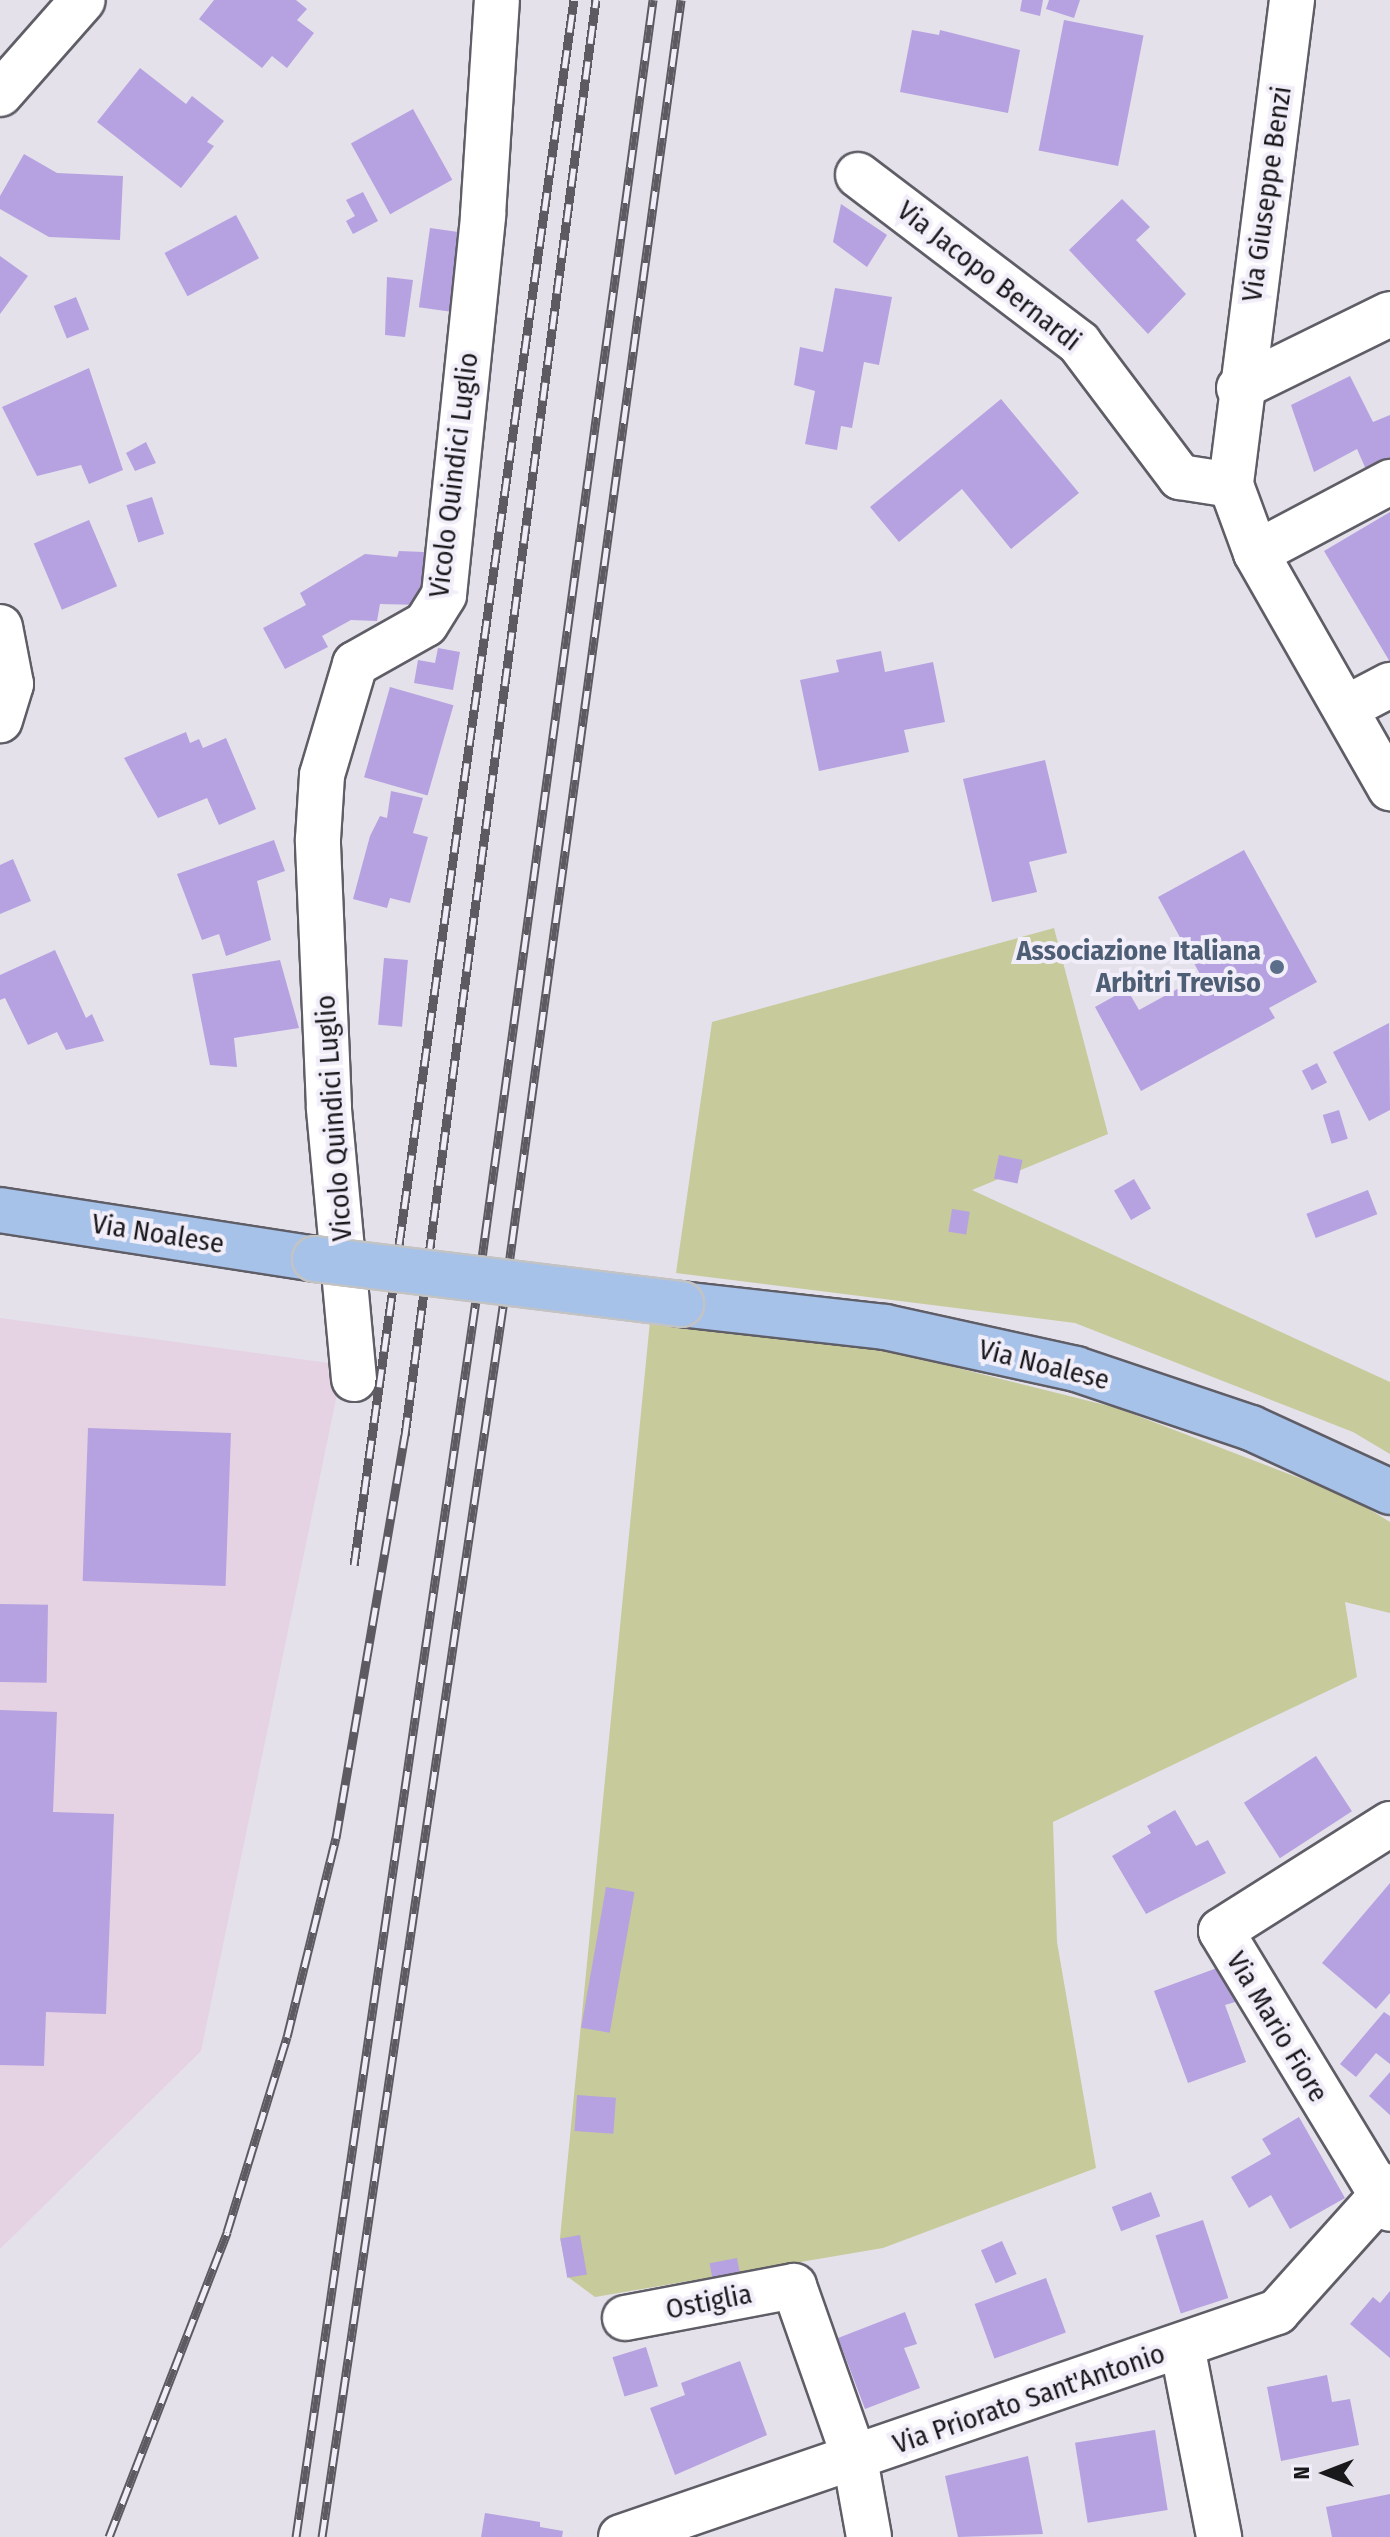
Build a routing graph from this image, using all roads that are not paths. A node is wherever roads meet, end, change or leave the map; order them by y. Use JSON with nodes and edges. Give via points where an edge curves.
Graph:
{"nodes":[{"id":1,"x":83,"y":0,"type":"edge"},
{"id":2,"x":497,"y":0,"type":"edge"},
{"id":3,"x":1292,"y":0,"type":"edge"},
{"id":4,"x":0,"y":94,"type":"edge"},
{"id":5,"x":858,"y":175,"type":"dead end"},
{"id":6,"x":1390,"y":314,"type":"edge"},
{"id":7,"x":1239,"y":388,"type":"junction"},
{"id":8,"x":1390,"y":482,"type":"edge"},
{"id":9,"x":1231,"y":485,"type":"junction"},
{"id":10,"x":1256,"y":553,"type":"junction"},
{"id":11,"x":0,"y":627,"type":"edge"},
{"id":12,"x":1390,"y":685,"type":"edge"},
{"id":13,"x":1346,"y":708,"type":"junction"},
{"id":14,"x":0,"y":720,"type":"edge"},
{"id":15,"x":1390,"y":788,"type":"edge"},
{"id":16,"x":0,"y":1210,"type":"edge"},
{"id":17,"x":354,"y":1379,"type":"dead end"},
{"id":18,"x":1390,"y":1492,"type":"edge"},
{"id":19,"x":1390,"y":1824,"type":"edge"},
{"id":20,"x":1386,"y":2198,"type":"edge"},
{"id":21,"x":625,"y":2318,"type":"dead end"},
{"id":22,"x":1182,"y":2346,"type":"junction"},
{"id":23,"x":855,"y":2459,"type":"junction"},
{"id":24,"x":621,"y":2537,"type":"edge"},
{"id":25,"x":869,"y":2537,"type":"edge"},
{"id":26,"x":1219,"y":2537,"type":"edge"}],
"edges":[{"from":1,"to":4,"type":"street"},
{"from":2,"to":17,"type":"street","name":"Vicolo Quindici Luglio","via":[[483,215],[444,595],[426,624],[355,664],[322,775],[318,839],[329,1107]]},
{"from":3,"to":7,"type":"street","name":"Via Giuseppe Benzi"},
{"from":5,"to":9,"type":"street","name":"Via Jacopo Bernardi","via":[[1079,343],[1180,477]]},
{"from":6,"to":7,"type":"street"},
{"from":7,"to":9,"type":"street","name":"Via Giuseppe Benzi"},
{"from":8,"to":10,"type":"street"},
{"from":9,"to":10,"type":"street"},
{"from":10,"to":13,"type":"street"},
{"from":11,"to":14,"type":"street","via":[[11,684]]},
{"from":12,"to":13,"type":"street"},
{"from":13,"to":15,"type":"street"},
{"from":16,"to":18,"type":"main road","name":"Via Noalese","bridge":true,"via":[[315,1259],[885,1327],[1076,1369],[1251,1428]]},
{"from":19,"to":20,"type":"street","name":"Via Mario Fiore","via":[[1221,1931]]},
{"from":20,"to":22,"type":"street","name":"Via Priorato Sant'Antonio","via":[[1277,2312]]},
{"from":21,"to":23,"type":"street","name":"Ostiglia","via":[[794,2286]]},
{"from":22,"to":23,"type":"street","name":"Via Priorato Sant'Antonio"},
{"from":22,"to":26,"type":"street"},
{"from":23,"to":24,"type":"street","name":"Via Priorato Sant'Antonio"},
{"from":23,"to":25,"type":"street"}]}
